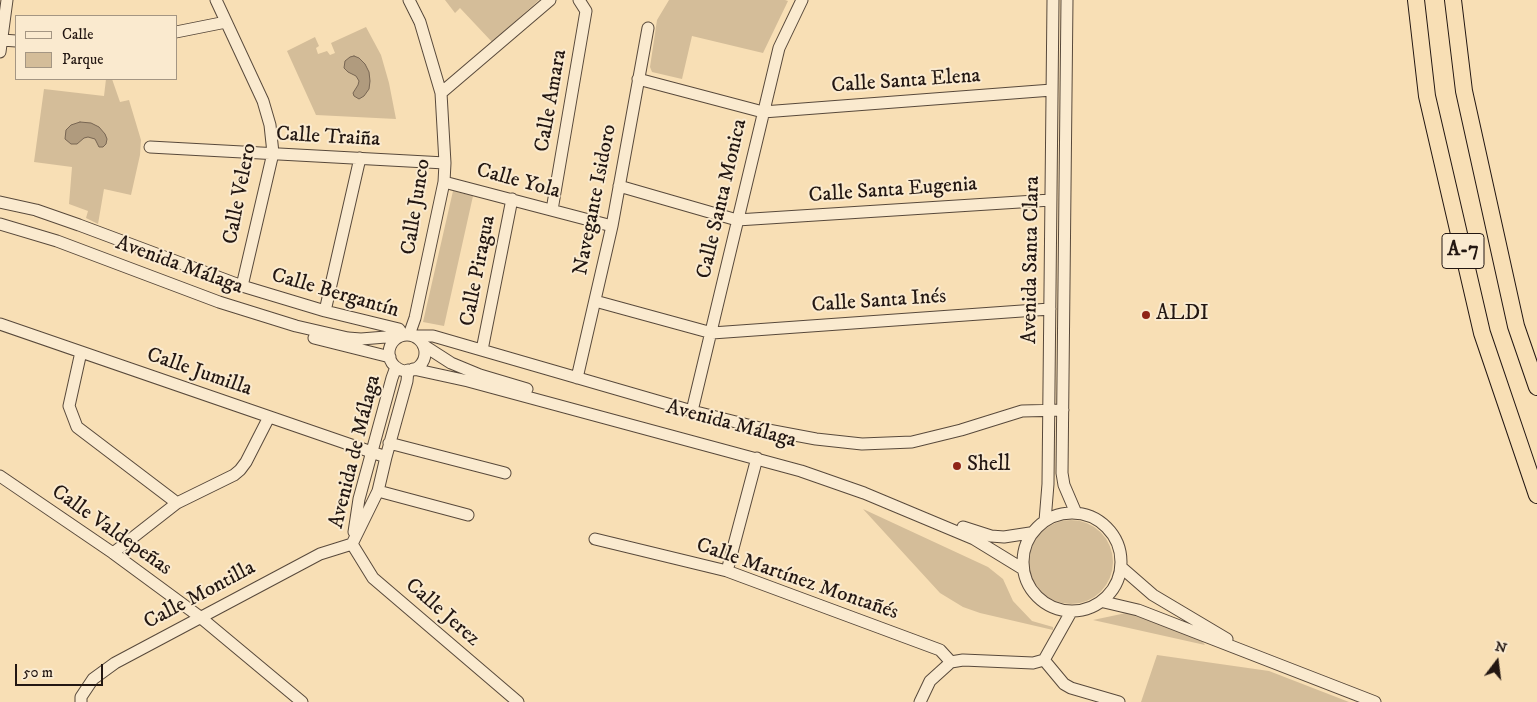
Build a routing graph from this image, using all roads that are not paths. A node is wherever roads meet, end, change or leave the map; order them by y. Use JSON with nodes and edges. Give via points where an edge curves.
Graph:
{"nodes":[{"id":1,"x":7,"y":0,"type":"edge"},
{"id":2,"x":216,"y":0,"type":"edge"},
{"id":3,"x":409,"y":0,"type":"edge"},
{"id":4,"x":550,"y":0,"type":"edge"},
{"id":5,"x":579,"y":0,"type":"edge"},
{"id":6,"x":802,"y":0,"type":"edge"},
{"id":7,"x":1053,"y":0,"type":"edge"},
{"id":8,"x":1067,"y":0,"type":"edge"},
{"id":9,"x":1416,"y":0,"type":"edge"},
{"id":10,"x":1453,"y":0,"type":"edge"},
{"id":11,"x":226,"y":22,"type":"junction"},
{"id":12,"x":648,"y":28,"type":"dead end"},
{"id":13,"x":178,"y":32,"type":"edge"},
{"id":14,"x":2,"y":40,"type":"junction"},
{"id":15,"x":15,"y":41,"type":"edge"},
{"id":16,"x":0,"y":52,"type":"edge"},
{"id":17,"x":638,"y":79,"type":"junction"},
{"id":18,"x":1052,"y":90,"type":"junction"},
{"id":19,"x":442,"y":93,"type":"junction"},
{"id":20,"x":763,"y":112,"type":"junction"},
{"id":21,"x":150,"y":147,"type":"dead end"},
{"id":22,"x":273,"y":153,"type":"junction"},
{"id":23,"x":360,"y":158,"type":"junction"},
{"id":24,"x":445,"y":163,"type":"junction"},
{"id":25,"x":444,"y":182,"type":"junction"},
{"id":26,"x":619,"y":186,"type":"junction"},
{"id":27,"x":512,"y":199,"type":"junction"},
{"id":28,"x":1051,"y":200,"type":"junction"},
{"id":29,"x":0,"y":202,"type":"edge"},
{"id":30,"x":552,"y":210,"type":"junction"},
{"id":31,"x":737,"y":220,"type":"junction"},
{"id":32,"x":0,"y":224,"type":"edge"},
{"id":33,"x":612,"y":226,"type":"junction"},
{"id":34,"x":0,"y":232,"type":"edge"},
{"id":35,"x":242,"y":286,"type":"junction"},
{"id":36,"x":596,"y":301,"type":"junction"},
{"id":37,"x":1050,"y":309,"type":"junction"},
{"id":38,"x":325,"y":311,"type":"junction"},
{"id":39,"x":0,"y":324,"type":"edge"},
{"id":40,"x":712,"y":333,"type":"junction"},
{"id":41,"x":410,"y":338,"type":"junction"},
{"id":42,"x":482,"y":350,"type":"junction"},
{"id":43,"x":81,"y":352,"type":"junction"},
{"id":44,"x":402,"y":366,"type":"junction"},
{"id":45,"x":577,"y":378,"type":"junction"},
{"id":46,"x":1537,"y":387,"type":"edge"},
{"id":47,"x":1049,"y":409,"type":"junction"},
{"id":48,"x":1063,"y":410,"type":"junction"},
{"id":49,"x":692,"y":411,"type":"junction"},
{"id":50,"x":269,"y":417,"type":"junction"},
{"id":51,"x":389,"y":443,"type":"junction"},
{"id":52,"x":371,"y":453,"type":"junction"},
{"id":53,"x":386,"y":456,"type":"junction"},
{"id":54,"x":756,"y":458,"type":"junction"},
{"id":55,"x":505,"y":473,"type":"dead end"},
{"id":56,"x":0,"y":476,"type":"edge"},
{"id":57,"x":378,"y":491,"type":"junction"},
{"id":58,"x":1537,"y":495,"type":"edge"},
{"id":59,"x":177,"y":503,"type":"junction"},
{"id":60,"x":1076,"y":513,"type":"junction"},
{"id":61,"x":468,"y":515,"type":"dead end"},
{"id":62,"x":1045,"y":521,"type":"junction"},
{"id":63,"x":1030,"y":533,"type":"junction"},
{"id":64,"x":595,"y":539,"type":"dead end"},
{"id":65,"x":352,"y":544,"type":"junction"},
{"id":66,"x":113,"y":553,"type":"junction"},
{"id":67,"x":1122,"y":568,"type":"junction"},
{"id":68,"x":1023,"y":569,"type":"junction"},
{"id":69,"x":727,"y":571,"type":"junction"},
{"id":70,"x":1104,"y":602,"type":"junction"},
{"id":71,"x":1055,"y":609,"type":"junction"},
{"id":72,"x":1071,"y":612,"type":"junction"},
{"id":73,"x":200,"y":618,"type":"junction"},
{"id":74,"x":1061,"y":628,"type":"junction"},
{"id":75,"x":1258,"y":657,"type":"junction"},
{"id":76,"x":1044,"y":660,"type":"junction"},
{"id":77,"x":950,"y":662,"type":"junction"},
{"id":78,"x":81,"y":702,"type":"edge"},
{"id":79,"x":302,"y":702,"type":"edge"},
{"id":80,"x":518,"y":702,"type":"edge"},
{"id":81,"x":920,"y":702,"type":"edge"},
{"id":82,"x":1119,"y":702,"type":"edge"},
{"id":83,"x":1375,"y":702,"type":"edge"}],
"edges":[{"from":1,"to":14,"type":"street"},
{"from":2,"to":11,"type":"street","name":"Calle Velero"},
{"from":3,"to":19,"type":"street","name":"Calle Junco","via":[[420,22]]},
{"from":4,"to":19,"type":"street"},
{"from":5,"to":30,"type":"street","name":"Calle Amara","via":[[586,11]]},
{"from":6,"to":20,"type":"street","name":"Calle Santa Monica","via":[[779,48]]},
{"from":7,"to":18,"type":"street","name":"Avenida Santa Clara"},
{"from":8,"to":48,"type":"street","name":"Avenida Santa Clara"},
{"from":9,"to":58,"type":"highway","number":"A-7","via":[[1427,96],[1482,333]]},
{"from":10,"to":46,"type":"highway","number":"A-7","via":[[1464,90],[1516,326]]},
{"from":11,"to":13,"type":"street"},
{"from":11,"to":22,"type":"street","name":"Calle Velero","via":[[263,101]]},
{"from":12,"to":17,"type":"street","name":"Navegante Isidoro"},
{"from":14,"to":15,"type":"street"},
{"from":14,"to":16,"type":"street"},
{"from":17,"to":20,"type":"street","name":"Calle Santa Elena"},
{"from":17,"to":26,"type":"street","name":"Navegante Isidoro"},
{"from":18,"to":20,"type":"street","name":"Calle Santa Elena"},
{"from":18,"to":28,"type":"street","name":"Avenida Santa Clara"},
{"from":19,"to":24,"type":"street","name":"Calle Junco"},
{"from":20,"to":31,"type":"street","name":"Calle Santa Monica"},
{"from":21,"to":22,"type":"street","name":"Calle Traiña"},
{"from":22,"to":23,"type":"street","name":"Calle Traiña"},
{"from":22,"to":35,"type":"street","name":"Calle Velero"},
{"from":23,"to":24,"type":"street","name":"Calle Traiña"},
{"from":23,"to":38,"type":"street"},
{"from":24,"to":25,"type":"street","name":"Calle Junco"},
{"from":25,"to":27,"type":"street","name":"Calle Yola"},
{"from":25,"to":41,"type":"street","name":"Calle Junco"},
{"from":26,"to":31,"type":"street","name":"Calle Santa Eugenia"},
{"from":26,"to":33,"type":"street","name":"Navegante Isidoro"},
{"from":27,"to":30,"type":"street","name":"Calle Yola"},
{"from":27,"to":42,"type":"street","name":"Calle Piragua"},
{"from":28,"to":31,"type":"street","name":"Calle Santa Eugenia"},
{"from":28,"to":37,"type":"street","name":"Avenida Santa Clara"},
{"from":29,"to":35,"type":"street","name":"Calle Bergantín","via":[[36,210]]},
{"from":30,"to":33,"type":"street","name":"Calle Yola"},
{"from":31,"to":40,"type":"street","name":"Calle Santa Monica"},
{"from":32,"to":41,"type":"street","name":"Avenida Málaga","via":[[296,326],[348,338]]},
{"from":33,"to":36,"type":"street","name":"Navegante Isidoro"},
{"from":34,"to":44,"type":"street","name":"Avenida Málaga","via":[[60,249],[192,300]]},
{"from":35,"to":38,"type":"street","name":"Calle Bergantín"},
{"from":36,"to":40,"type":"street","name":"Calle Santa Inés"},
{"from":36,"to":45,"type":"street","name":"Navegante Isidoro"},
{"from":37,"to":40,"type":"street","name":"Calle Santa Inés"},
{"from":37,"to":47,"type":"street","name":"Avenida Santa Clara"},
{"from":38,"to":41,"type":"street","name":"Calle Bergantín","via":[[400,329]]},
{"from":39,"to":43,"type":"street","name":"Calle Jumilla"},
{"from":40,"to":49,"type":"street","name":"Calle Santa Monica"},
{"from":41,"to":42,"type":"street","name":"Calle Bergantín","via":[[433,336]]},
{"from":41,"to":44,"type":"street","via":[[390,346]]},
{"from":41,"to":44,"type":"street","via":[[425,356],[419,366]]},
{"from":41,"to":63,"type":"street","name":"Avenida Málaga","via":[[451,363],[480,375],[788,460],[848,480],[973,531],[1004,537]]},
{"from":42,"to":45,"type":"street","name":"Calle Bergantín"},
{"from":43,"to":50,"type":"street","name":"Calle Jumilla"},
{"from":43,"to":59,"type":"street","via":[[69,406],[77,426]]},
{"from":44,"to":51,"type":"street","name":"Avenida de Málaga","via":[[407,381]]},
{"from":44,"to":52,"type":"street","name":"Avenida de Málaga","via":[[392,378]]},
{"from":44,"to":54,"type":"street","name":"Avenida Málaga"},
{"from":45,"to":49,"type":"street","name":"Calle Bergantín"},
{"from":47,"to":48,"type":"street","name":"Calle Bergantín"},
{"from":47,"to":49,"type":"street","name":"Calle Bergantín","via":[[1022,411],[912,442],[862,444],[768,430]]},
{"from":47,"to":62,"type":"street","name":"Avenida Santa Clara"},
{"from":48,"to":60,"type":"street","name":"Avenida Santa Clara","via":[[1062,473]]},
{"from":50,"to":52,"type":"street","name":"Calle Jumilla"},
{"from":50,"to":59,"type":"street","via":[[240,470]]},
{"from":51,"to":53,"type":"street","name":"Avenida de Málaga"},
{"from":51,"to":55,"type":"street"},
{"from":52,"to":53,"type":"street","name":"Calle Jumilla"},
{"from":52,"to":65,"type":"street","name":"Avenida de Málaga","via":[[359,498]]},
{"from":53,"to":57,"type":"street","name":"Avenida de Málaga"},
{"from":54,"to":68,"type":"street","name":"Avenida Málaga","via":[[873,497],[974,540]]},
{"from":54,"to":69,"type":"street"},
{"from":56,"to":66,"type":"street","name":"Calle Valdepeñas"},
{"from":57,"to":61,"type":"street"},
{"from":57,"to":65,"type":"street","name":"Avenida de Málaga"},
{"from":59,"to":66,"type":"street"},
{"from":60,"to":62,"type":"street","via":[[1061,513]]},
{"from":60,"to":67,"type":"street","via":[[1099,520],[1120,546]]},
{"from":62,"to":63,"type":"street"},
{"from":63,"to":68,"type":"street"},
{"from":64,"to":69,"type":"street","name":"Calle Martínez Montañés"},
{"from":65,"to":73,"type":"street","name":"Calle Montilla","via":[[320,554]]},
{"from":65,"to":80,"type":"street","name":"Calle Jerez","via":[[373,578]]},
{"from":66,"to":73,"type":"street","name":"Calle Valdepeñas"},
{"from":67,"to":70,"type":"street","via":[[1115,588]]},
{"from":67,"to":75,"type":"street","via":[[1153,595]]},
{"from":68,"to":71,"type":"street","via":[[1031,590]]},
{"from":69,"to":77,"type":"street","name":"Calle Martínez Montañés","via":[[940,650]]},
{"from":70,"to":72,"type":"street","via":[[1088,610]]},
{"from":70,"to":75,"type":"street","via":[[1138,610]]},
{"from":71,"to":72,"type":"street"},
{"from":71,"to":74,"type":"street"},
{"from":72,"to":74,"type":"street"},
{"from":73,"to":78,"type":"street","name":"Calle Montilla","via":[[115,663],[93,680]]},
{"from":73,"to":79,"type":"street","name":"Calle Valdepeñas"},
{"from":74,"to":76,"type":"street"},
{"from":75,"to":83,"type":"street"},
{"from":76,"to":77,"type":"street","via":[[1033,663]]},
{"from":76,"to":82,"type":"street","via":[[1071,688]]},
{"from":77,"to":81,"type":"street","via":[[930,681]]}]}
